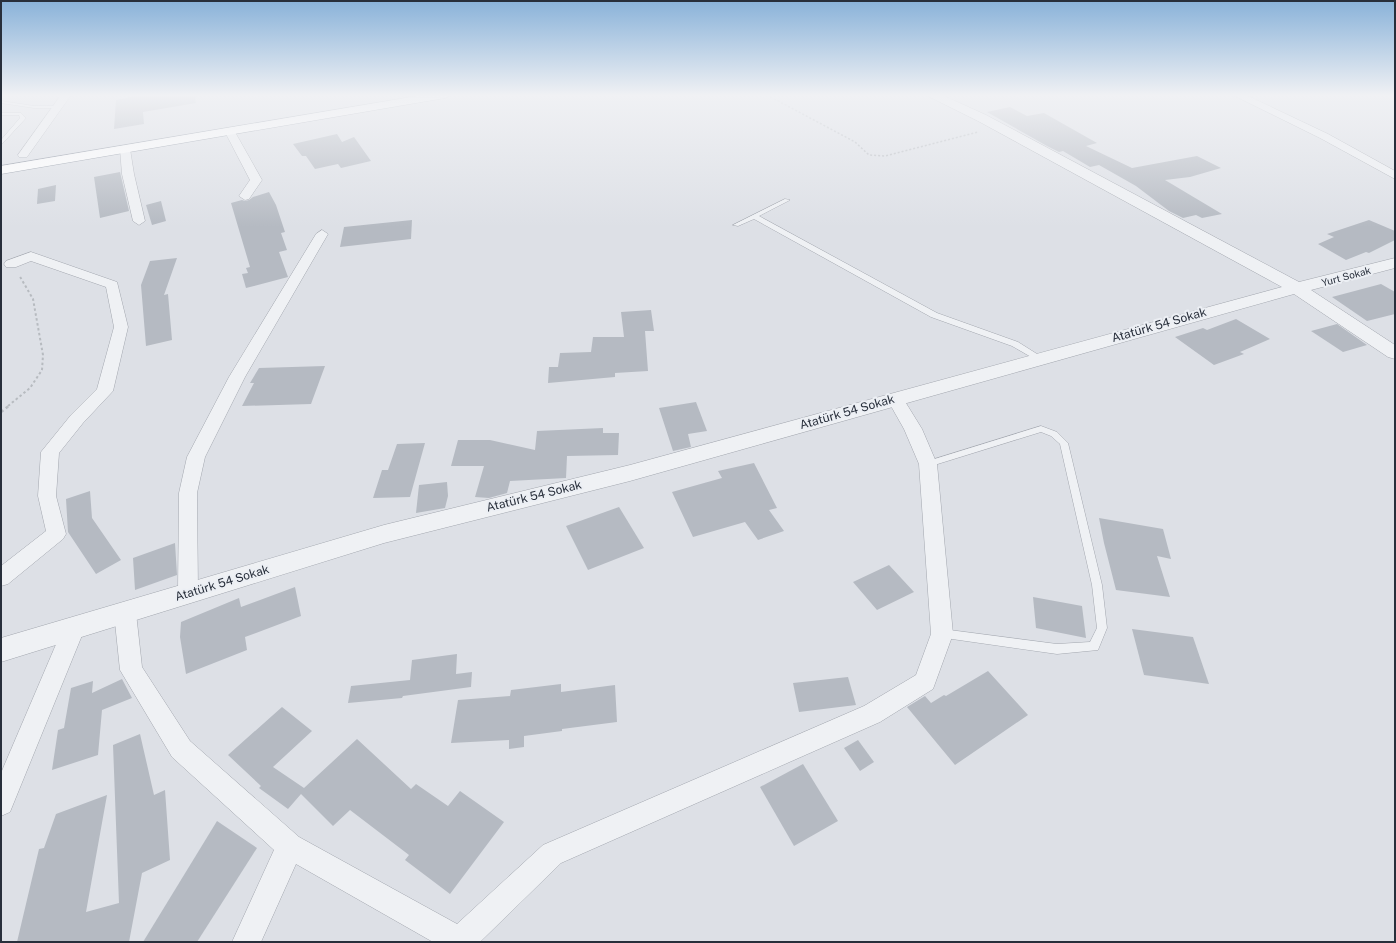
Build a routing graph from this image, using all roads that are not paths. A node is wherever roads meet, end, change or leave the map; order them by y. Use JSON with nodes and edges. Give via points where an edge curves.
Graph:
{"nodes":[{"id":1,"x":34,"y":139,"type":"edge"},
{"id":2,"x":115,"y":139,"type":"edge"},
{"id":3,"x":187,"y":139,"type":"edge"},
{"id":4,"x":234,"y":139,"type":"edge"},
{"id":5,"x":1021,"y":139,"type":"edge"},
{"id":6,"x":1329,"y":139,"type":"edge"},
{"id":7,"x":125,"y":149,"type":"junction"},
{"id":8,"x":23,"y":154,"type":"junction"},
{"id":9,"x":1,"y":158,"type":"edge"},
{"id":10,"x":1,"y":170,"type":"edge"},
{"id":11,"x":1395,"y":176,"type":"edge"},
{"id":12,"x":245,"y":196,"type":"dead end"},
{"id":13,"x":787,"y":200,"type":"dead end"},
{"id":14,"x":754,"y":216,"type":"junction"},
{"id":15,"x":139,"y":221,"type":"dead end"},
{"id":16,"x":736,"y":225,"type":"dead end"},
{"id":17,"x":322,"y":234,"type":"dead end"},
{"id":18,"x":1395,"y":263,"type":"edge"},
{"id":19,"x":11,"y":264,"type":"road end"},
{"id":20,"x":1297,"y":288,"type":"junction"},
{"id":21,"x":1395,"y":353,"type":"edge"},
{"id":22,"x":1041,"y":358,"type":"junction"},
{"id":23,"x":895,"y":399,"type":"junction"},
{"id":24,"x":928,"y":464,"type":"junction"},
{"id":25,"x":1,"y":578,"type":"edge"},
{"id":26,"x":188,"y":593,"type":"junction"},
{"id":27,"x":125,"y":612,"type":"junction"},
{"id":28,"x":74,"y":628,"type":"junction"},
{"id":29,"x":942,"y":634,"type":"junction"},
{"id":30,"x":1,"y":650,"type":"edge"},
{"id":31,"x":1,"y":803,"type":"edge"},
{"id":32,"x":290,"y":846,"type":"junction"},
{"id":33,"x":246,"y":942,"type":"edge"},
{"id":34,"x":460,"y":942,"type":"edge"}],
"edges":[{"from":1,"to":8,"type":"street"},
{"from":2,"to":8,"type":"highway"},
{"from":3,"to":7,"type":"highway"},
{"from":4,"to":12,"type":"street","via":[[256,180]]},
{"from":5,"to":20,"type":"street"},
{"from":6,"to":11,"type":"street"},
{"from":7,"to":10,"type":"highway"},
{"from":7,"to":15,"type":"street"},
{"from":8,"to":9,"type":"highway"},
{"from":13,"to":14,"type":"lane"},
{"from":14,"to":16,"type":"lane"},
{"from":14,"to":22,"type":"lane","via":[[934,315],[1015,344]]},
{"from":17,"to":26,"type":"street","via":[[237,377],[196,457],[188,492]]},
{"from":18,"to":20,"type":"street","name":"Yurt Sokak"},
{"from":19,"to":25,"type":"street","via":[[30,256],[112,286],[121,327],[106,391],[77,419],[50,452],[47,496],[56,534]]},
{"from":20,"to":21,"type":"street"},
{"from":20,"to":22,"type":"street","name":"Atatürk 54 Sokak"},
{"from":22,"to":23,"type":"street","name":"Atatürk 54 Sokak"},
{"from":23,"to":24,"type":"street","via":[[913,429]]},
{"from":23,"to":26,"type":"street","name":"Atatürk 54 Sokak","via":[[630,473],[384,534]]},
{"from":24,"to":29,"type":"street"},
{"from":24,"to":29,"type":"lane","via":[[1041,429],[1054,434],[1064,443],[1097,584],[1102,628],[1094,647],[1057,649]]},
{"from":26,"to":27,"type":"street","name":"Atatürk 54 Sokak"},
{"from":27,"to":28,"type":"street","name":"Atatürk 54 Sokak"},
{"from":27,"to":32,"type":"street","via":[[131,670],[181,749]]},
{"from":28,"to":30,"type":"street","name":"Atatürk 54 Sokak"},
{"from":28,"to":31,"type":"street"},
{"from":29,"to":34,"type":"street","via":[[925,682],[872,714],[552,854]]},
{"from":32,"to":33,"type":"street"},
{"from":32,"to":34,"type":"street"}]}
